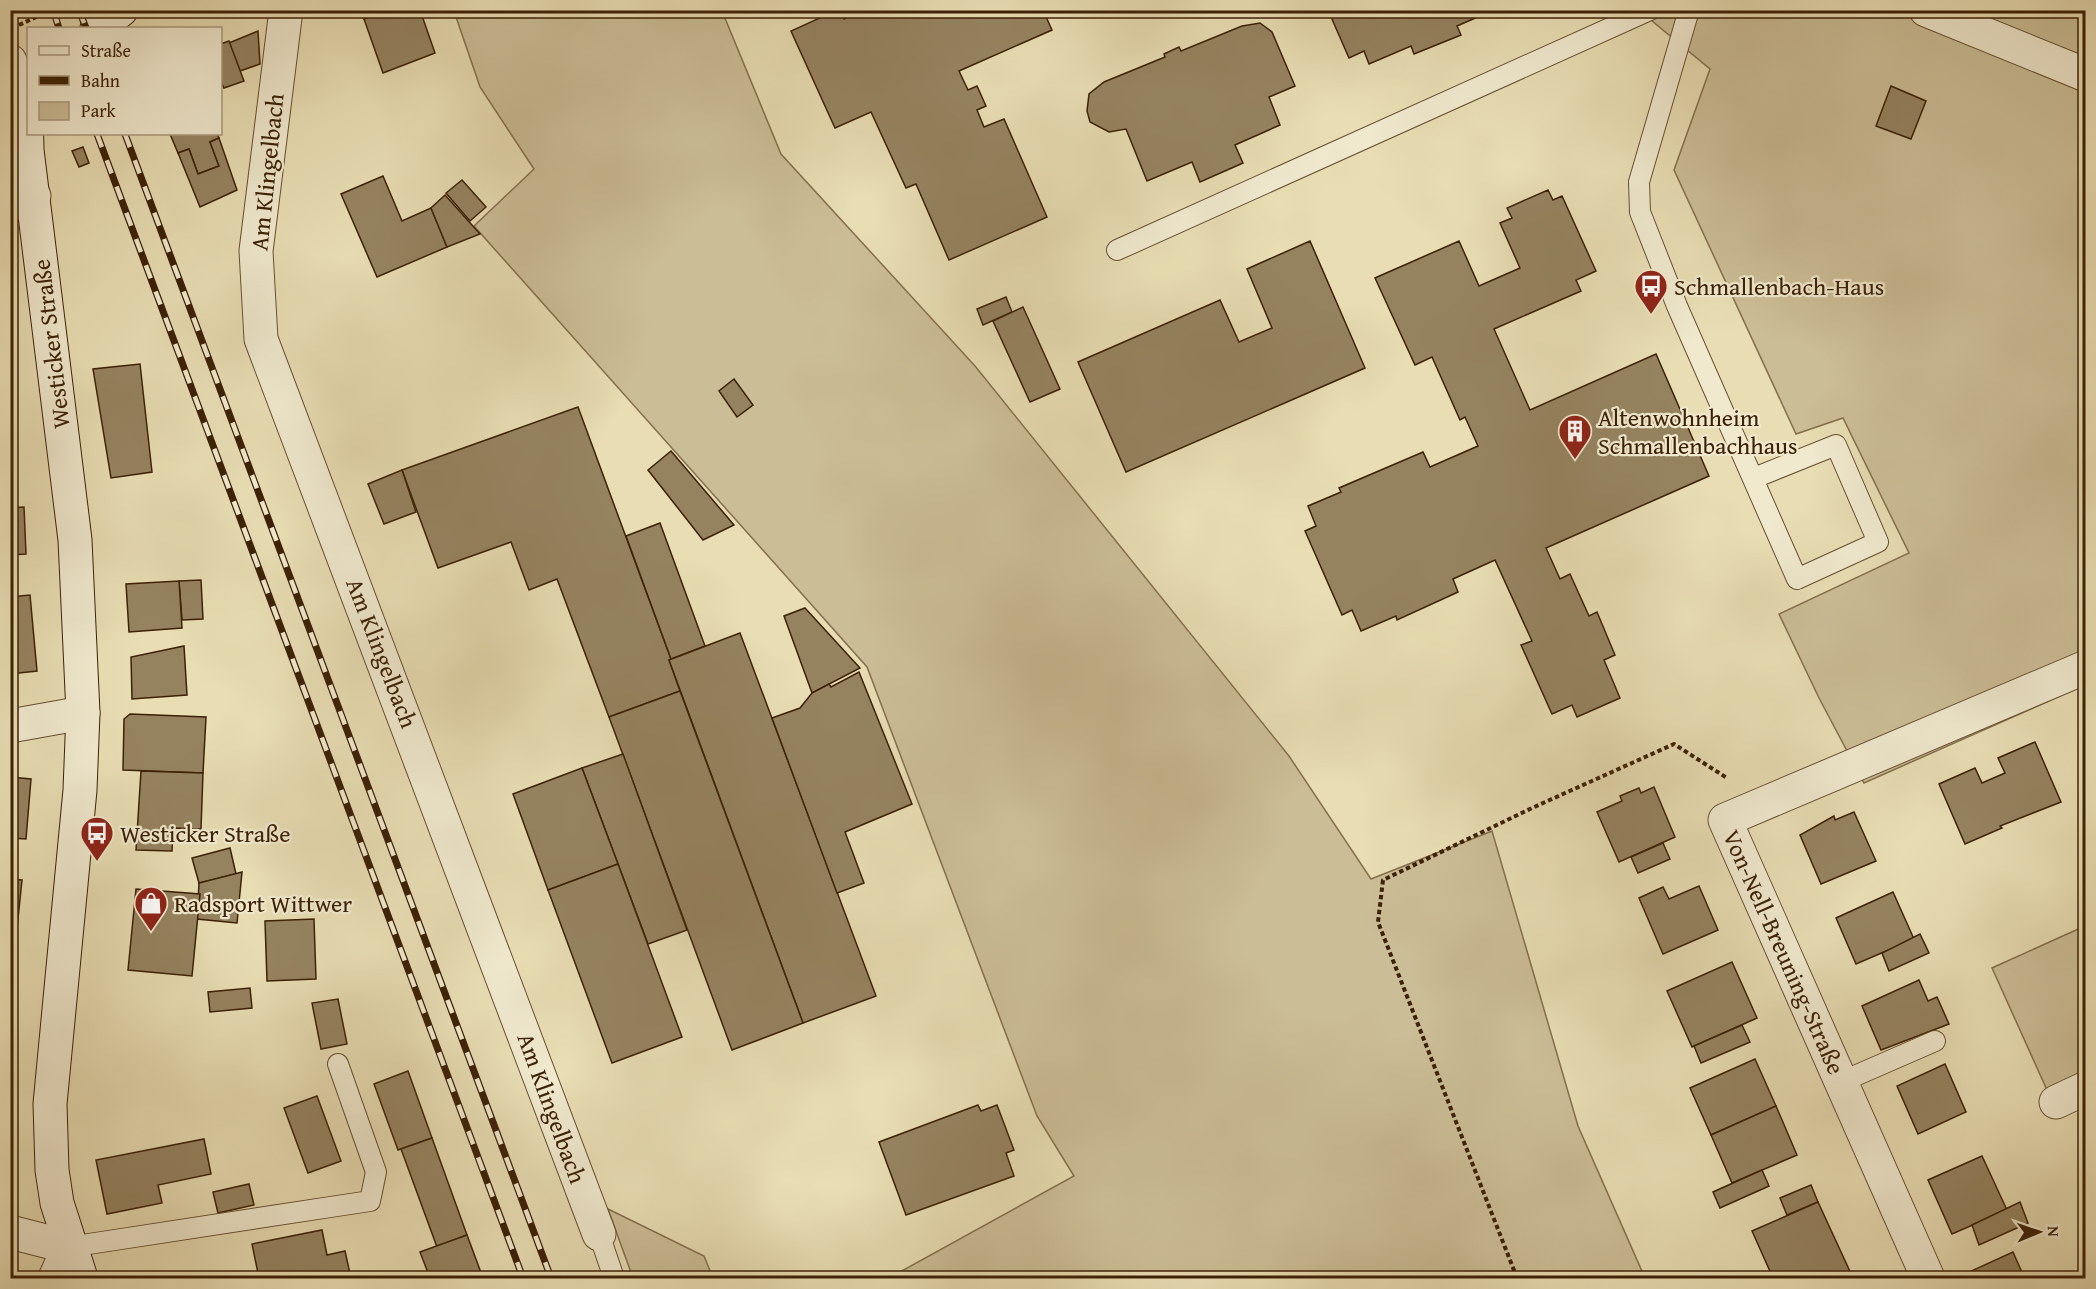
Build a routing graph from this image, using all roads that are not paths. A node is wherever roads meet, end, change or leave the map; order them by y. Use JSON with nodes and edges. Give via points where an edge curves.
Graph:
{"nodes":[{"id":1,"x":121,"y":10,"type":"edge"},
{"id":2,"x":286,"y":10,"type":"edge"},
{"id":3,"x":1650,"y":10,"type":"edge"},
{"id":4,"x":1689,"y":10,"type":"edge"},
{"id":5,"x":1926,"y":10,"type":"edge"},
{"id":6,"x":98,"y":27,"type":"edge"},
{"id":7,"x":10,"y":61,"type":"edge"},
{"id":8,"x":2085,"y":75,"type":"edge"},
{"id":9,"x":27,"y":109,"type":"edge"},
{"id":10,"x":22,"y":201,"type":"edge"},
{"id":11,"x":1117,"y":250,"type":"dead end"},
{"id":12,"x":1754,"y":478,"type":"junction"},
{"id":13,"x":2085,"y":667,"type":"edge"},
{"id":14,"x":83,"y":713,"type":"junction"},
{"id":15,"x":10,"y":726,"type":"edge"},
{"id":16,"x":1935,"y":1041,"type":"dead end"},
{"id":17,"x":338,"y":1064,"type":"dead end"},
{"id":18,"x":1841,"y":1082,"type":"junction"},
{"id":19,"x":2085,"y":1088,"type":"edge"},
{"id":20,"x":2056,"y":1101,"type":"dead end"},
{"id":21,"x":10,"y":1232,"type":"edge"},
{"id":22,"x":599,"y":1234,"type":"joint"},
{"id":23,"x":69,"y":1247,"type":"junction"},
{"id":24,"x":55,"y":1278,"type":"edge"},
{"id":25,"x":81,"y":1278,"type":"edge"},
{"id":26,"x":614,"y":1278,"type":"edge"},
{"id":27,"x":1928,"y":1278,"type":"edge"}],
"edges":[{"from":1,"to":6,"type":"street"},
{"from":2,"to":22,"type":"street","name":"Am Klingelbach","via":[[256,251],[261,339]]},
{"from":3,"to":11,"type":"lane"},
{"from":4,"to":12,"type":"lane","via":[[1639,182],[1640,212],[1677,306]]},
{"from":5,"to":8,"type":"street"},
{"from":7,"to":9,"type":"street","name":"Westicker Straße"},
{"from":9,"to":10,"type":"street","name":"Westicker Straße"},
{"from":10,"to":14,"type":"street","name":"Westicker Straße","via":[[75,540]]},
{"from":12,"to":12,"type":"lane","via":[[1797,579],[1878,542],[1836,445]]},
{"from":13,"to":18,"type":"street","name":"Von-Nell-Breuning-Straße","via":[[1725,819]]},
{"from":14,"to":15,"type":"street"},
{"from":14,"to":23,"type":"street","name":"Westicker Straße","via":[[80,790],[50,1104],[52,1170]]},
{"from":16,"to":18,"type":"lane"},
{"from":17,"to":23,"type":"lane","via":[[376,1172],[370,1201]]},
{"from":18,"to":27,"type":"street","name":"Von-Nell-Breuning-Straße"},
{"from":19,"to":20,"type":"street"},
{"from":21,"to":23,"type":"street"},
{"from":22,"to":26,"type":"lane","name":"Am Klingelbach"},
{"from":23,"to":24,"type":"street"},
{"from":23,"to":25,"type":"street","name":"Westicker Straße"}]}
